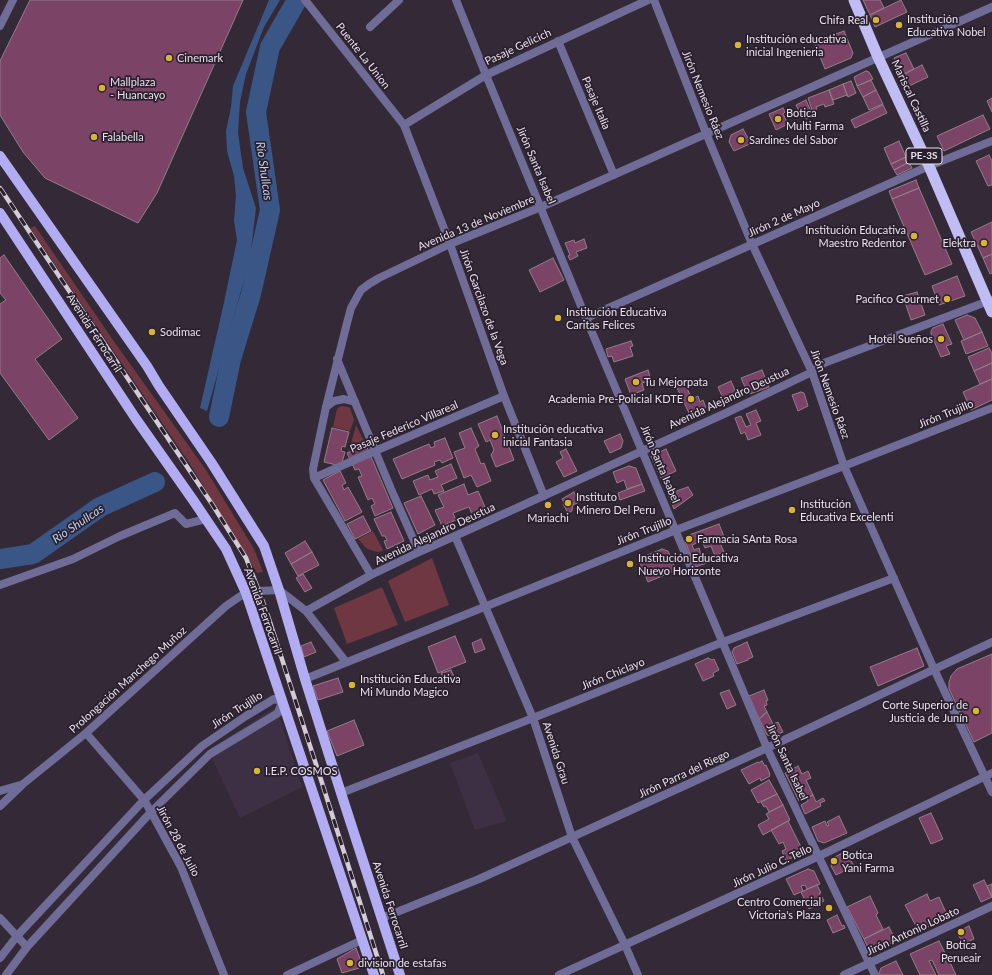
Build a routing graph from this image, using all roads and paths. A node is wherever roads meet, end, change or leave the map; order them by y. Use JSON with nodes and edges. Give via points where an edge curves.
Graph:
{"nodes":[{"id":1,"x":13,"y":0,"type":"edge"},
{"id":2,"x":305,"y":0,"type":"edge"},
{"id":3,"x":399,"y":0,"type":"edge"},
{"id":4,"x":456,"y":0,"type":"edge"},
{"id":5,"x":648,"y":0,"type":"edge"},
{"id":6,"x":654,"y":0,"type":"edge"},
{"id":7,"x":854,"y":0,"type":"edge"},
{"id":8,"x":992,"y":6,"type":"edge"},
{"id":9,"x":0,"y":26,"type":"edge"},
{"id":10,"x":370,"y":27,"type":"dead end"},
{"id":11,"x":558,"y":41,"type":"junction"},
{"id":12,"x":878,"y":56,"type":"junction"},
{"id":13,"x":486,"y":75,"type":"junction"},
{"id":14,"x":404,"y":125,"type":"junction"},
{"id":15,"x":706,"y":133,"type":"junction"},
{"id":16,"x":992,"y":141,"type":"edge"},
{"id":17,"x":0,"y":156,"type":"edge"},
{"id":18,"x":929,"y":166,"type":"junction"},
{"id":19,"x":614,"y":174,"type":"junction"},
{"id":20,"x":541,"y":206,"type":"junction"},
{"id":21,"x":0,"y":213,"type":"edge"},
{"id":22,"x":450,"y":244,"type":"junction"},
{"id":23,"x":752,"y":244,"type":"junction"},
{"id":24,"x":990,"y":301,"type":"edge"},
{"id":25,"x":992,"y":312,"type":"edge"},
{"id":26,"x":586,"y":318,"type":"junction"},
{"id":27,"x":337,"y":359,"type":"junction"},
{"id":28,"x":812,"y":372,"type":"junction"},
{"id":29,"x":504,"y":396,"type":"junction"},
{"id":30,"x":355,"y":402,"type":"junction"},
{"id":31,"x":326,"y":407,"type":"junction"},
{"id":32,"x":992,"y":408,"type":"edge"},
{"id":33,"x":643,"y":450,"type":"junction"},
{"id":34,"x":375,"y":451,"type":"junction"},
{"id":35,"x":844,"y":466,"type":"junction"},
{"id":36,"x":314,"y":478,"type":"junction"},
{"id":37,"x":544,"y":496,"type":"junction"},
{"id":38,"x":206,"y":519,"type":"junction"},
{"id":39,"x":676,"y":530,"type":"junction"},
{"id":40,"x":455,"y":536,"type":"junction"},
{"id":41,"x":419,"y":552,"type":"junction"},
{"id":42,"x":371,"y":575,"type":"junction"},
{"id":43,"x":894,"y":578,"type":"junction"},
{"id":44,"x":0,"y":585,"type":"edge"},
{"id":45,"x":280,"y":590,"type":"junction"},
{"id":46,"x":246,"y":593,"type":"junction"},
{"id":47,"x":485,"y":607,"type":"junction"},
{"id":48,"x":306,"y":611,"type":"junction"},
{"id":49,"x":723,"y":642,"type":"junction"},
{"id":50,"x":992,"y":642,"type":"edge"},
{"id":51,"x":346,"y":662,"type":"junction"},
{"id":52,"x":934,"y":669,"type":"junction"},
{"id":53,"x":305,"y":678,"type":"junction"},
{"id":54,"x":278,"y":700,"type":"junction"},
{"id":55,"x":282,"y":714,"type":"junction"},
{"id":56,"x":533,"y":718,"type":"junction"},
{"id":57,"x":86,"y":733,"type":"junction"},
{"id":58,"x":767,"y":748,"type":"junction"},
{"id":59,"x":988,"y":775,"type":"edge"},
{"id":60,"x":23,"y":784,"type":"junction"},
{"id":61,"x":0,"y":791,"type":"edge"},
{"id":62,"x":992,"y":792,"type":"edge"},
{"id":63,"x":341,"y":793,"type":"junction"},
{"id":64,"x":144,"y":800,"type":"junction"},
{"id":65,"x":0,"y":806,"type":"edge"},
{"id":66,"x":151,"y":812,"type":"junction"},
{"id":67,"x":572,"y":837,"type":"junction"},
{"id":68,"x":819,"y":856,"type":"junction"},
{"id":69,"x":992,"y":906,"type":"edge"},
{"id":70,"x":0,"y":918,"type":"edge"},
{"id":71,"x":382,"y":918,"type":"junction"},
{"id":72,"x":17,"y":936,"type":"junction"},
{"id":73,"x":362,"y":940,"type":"junction"},
{"id":74,"x":625,"y":945,"type":"junction"},
{"id":75,"x":28,"y":947,"type":"junction"},
{"id":76,"x":0,"y":958,"type":"edge"},
{"id":77,"x":869,"y":963,"type":"junction"},
{"id":78,"x":6,"y":975,"type":"edge"},
{"id":79,"x":224,"y":975,"type":"edge"},
{"id":80,"x":287,"y":975,"type":"edge"},
{"id":81,"x":374,"y":975,"type":"edge"},
{"id":82,"x":400,"y":975,"type":"edge"},
{"id":83,"x":559,"y":975,"type":"edge"},
{"id":84,"x":638,"y":975,"type":"edge"},
{"id":85,"x":844,"y":975,"type":"edge"},
{"id":86,"x":875,"y":975,"type":"edge"}],
"edges":[{"from":1,"to":9,"type":"street"},
{"from":2,"to":14,"type":"street","name":"Puente La Union"},
{"from":3,"to":10,"type":"street"},
{"from":4,"to":13,"type":"street","name":"Jirón Santa Isabel"},
{"from":5,"to":11,"type":"street","name":"Pasaje Gelicich"},
{"from":6,"to":15,"type":"street","name":"Jirón Nemesio Ráez"},
{"from":7,"to":12,"type":"highway","name":"Mariscal Castilla","number":"PE-3S"},
{"from":8,"to":12,"type":"street","name":"Avenida 13 de Noviembre"},
{"from":11,"to":13,"type":"street","name":"Pasaje Gelicich"},
{"from":11,"to":19,"type":"street","name":"Pasaje Italia"},
{"from":12,"to":15,"type":"street","name":"Avenida 13 de Noviembre"},
{"from":12,"to":18,"type":"highway","name":"Mariscal Castilla","number":"PE-3S"},
{"from":13,"to":14,"type":"street","name":"Pasaje Gelicich"},
{"from":13,"to":20,"type":"street","name":"Jirón Santa Isabel"},
{"from":14,"to":22,"type":"street","name":"Jirón Garcilazo de la Vega"},
{"from":15,"to":19,"type":"street","name":"Avenida 13 de Noviembre"},
{"from":15,"to":23,"type":"street","name":"Jirón Nemesio Ráez"},
{"from":16,"to":18,"type":"street","name":"Jirón 2 de Mayo"},
{"from":17,"to":45,"type":"main road","name":"Avenida Ferrocarril","via":[[211,462],[264,546]]},
{"from":18,"to":23,"type":"street","name":"Jirón 2 de Mayo"},
{"from":18,"to":24,"type":"highway","name":"Mariscal Castilla","number":"PE-3S"},
{"from":19,"to":20,"type":"street","name":"Avenida 13 de Noviembre"},
{"from":20,"to":22,"type":"street","name":"Avenida 13 de Noviembre"},
{"from":20,"to":26,"type":"street","name":"Jirón Santa Isabel"},
{"from":21,"to":38,"type":"main road","name":"Avenida Ferrocarril","via":[[136,419]]},
{"from":22,"to":27,"type":"street","name":"Avenida 13 de Noviembre","via":[[379,278],[361,290],[351,308]]},
{"from":22,"to":29,"type":"street","name":"Jirón Garcilazo de la Vega"},
{"from":23,"to":26,"type":"street","name":"Jirón 2 de Mayo"},
{"from":23,"to":28,"type":"street","name":"Jirón Nemesio Ráez"},
{"from":24,"to":25,"type":"highway","name":"Mariscal Castilla","number":"PE-3S"},
{"from":24,"to":28,"type":"street","name":"Avenida Alejandro Deustua","via":[[824,363]]},
{"from":26,"to":33,"type":"street","name":"Jirón Santa Isabel"},
{"from":27,"to":30,"type":"street"},
{"from":27,"to":31,"type":"street","name":"Avenida 13 de Noviembre"},
{"from":28,"to":33,"type":"street","name":"Avenida Alejandro Deustua"},
{"from":28,"to":35,"type":"street","name":"Jirón Nemesio Ráez"},
{"from":29,"to":34,"type":"street","name":"Pasaje Federico Villareal"},
{"from":29,"to":37,"type":"street","name":"Jirón Garcilazo de la Vega"},
{"from":30,"to":31,"type":"street","via":[[344,399],[334,401]]},
{"from":30,"to":34,"type":"street"},
{"from":31,"to":36,"type":"street","name":"Avenida 13 de Noviembre","via":[[313,469]]},
{"from":32,"to":35,"type":"street","name":"Jirón Trujillo"},
{"from":33,"to":37,"type":"street","name":"Avenida Alejandro Deustua"},
{"from":33,"to":39,"type":"street","name":"Jirón Santa Isabel"},
{"from":34,"to":36,"type":"street","name":"Pasaje Federico Villareal"},
{"from":34,"to":41,"type":"street"},
{"from":35,"to":39,"type":"street","name":"Jirón Trujillo"},
{"from":35,"to":43,"type":"street","name":"Jirón Nemesio Ráez"},
{"from":36,"to":42,"type":"street"},
{"from":37,"to":40,"type":"street","name":"Avenida Alejandro Deustua"},
{"from":38,"to":44,"type":"street","via":[[186,524],[175,513],[73,559]]},
{"from":38,"to":46,"type":"main road","name":"Avenida Ferrocarril","via":[[226,548]]},
{"from":39,"to":47,"type":"street","name":"Jirón Trujillo"},
{"from":39,"to":49,"type":"street","name":"Jirón Santa Isabel"},
{"from":40,"to":41,"type":"street","name":"Avenida Alejandro Deustua"},
{"from":40,"to":47,"type":"street","name":"Avenida Grau"},
{"from":41,"to":42,"type":"street","name":"Avenida Alejandro Deustua"},
{"from":42,"to":48,"type":"street","name":"Avenida Alejandro Deustua"},
{"from":43,"to":49,"type":"street","name":"Jirón Chiclayo"},
{"from":43,"to":52,"type":"street","name":"Jirón Nemesio Ráez"},
{"from":45,"to":46,"type":"street","name":"Prolongación Manchego Muñoz"},
{"from":45,"to":48,"type":"street","name":"Avenida Ferrocarril"},
{"from":45,"to":53,"type":"main road","name":"Avenida Ferrocarril"},
{"from":46,"to":54,"type":"main road","name":"Avenida Ferrocarril","via":[[278,689]]},
{"from":46,"to":57,"type":"street","name":"Prolongación Manchego Muñoz","via":[[226,606]]},
{"from":47,"to":51,"type":"street","name":"Jirón Trujillo"},
{"from":47,"to":56,"type":"street","name":"Avenida Grau"},
{"from":48,"to":51,"type":"street","name":"Avenida Ferrocarril"},
{"from":49,"to":56,"type":"street","name":"Jirón Chiclayo"},
{"from":49,"to":58,"type":"street","name":"Jirón Santa Isabel"},
{"from":50,"to":52,"type":"street","name":"Jirón Parra del Riego"},
{"from":51,"to":53,"type":"street","name":"Jirón Trujillo"},
{"from":52,"to":58,"type":"street","name":"Jirón Parra del Riego"},
{"from":52,"to":59,"type":"street","name":"Jirón Nemesio Ráez"},
{"from":53,"to":63,"type":"main road","name":"Avenida Ferrocarril"},
{"from":54,"to":55,"type":"main road","name":"Avenida Ferrocarril"},
{"from":54,"to":64,"type":"street","name":"Jirón Trujillo","via":[[246,716],[202,746]]},
{"from":55,"to":66,"type":"street","name":"Jirón Trujillo","via":[[210,754]]},
{"from":55,"to":73,"type":"main road","name":"Avenida Ferrocarril"},
{"from":56,"to":63,"type":"street","name":"Jirón Chiclayo"},
{"from":56,"to":67,"type":"street","name":"Avenida Grau"},
{"from":57,"to":60,"type":"street","name":"Prolongación Manchego Muñoz"},
{"from":57,"to":64,"type":"street","name":"Jirón 28 de Julio"},
{"from":58,"to":67,"type":"street","name":"Jirón Parra del Riego"},
{"from":58,"to":68,"type":"street","name":"Jirón Santa Isabel"},
{"from":59,"to":62,"type":"street","name":"Jirón Nemesio Ráez"},
{"from":59,"to":68,"type":"street","name":"Jirón Julio C. Tello"},
{"from":60,"to":61,"type":"street"},
{"from":60,"to":65,"type":"street","name":"Prolongación Manchego Muñoz"},
{"from":63,"to":71,"type":"main road","name":"Avenida Ferrocarril"},
{"from":64,"to":66,"type":"street","name":"Jirón 28 de Julio"},
{"from":64,"to":72,"type":"street","name":"Jirón Trujillo"},
{"from":66,"to":75,"type":"street","name":"Jirón Trujillo"},
{"from":66,"to":79,"type":"street","name":"Jirón 28 de Julio","via":[[181,867]]},
{"from":67,"to":71,"type":"street","name":"Jirón Parra del Riego","via":[[479,879]]},
{"from":67,"to":74,"type":"street","name":"Avenida Grau"},
{"from":68,"to":74,"type":"street","name":"Jirón Julio C. Tello"},
{"from":68,"to":77,"type":"street","name":"Jirón Santa Isabel"},
{"from":69,"to":77,"type":"street","name":"Jirón Antonio Lobato"},
{"from":70,"to":72,"type":"street"},
{"from":71,"to":82,"type":"main road","name":"Avenida Ferrocarril"},
{"from":72,"to":75,"type":"street"},
{"from":72,"to":76,"type":"street","name":"Jirón Trujillo"},
{"from":73,"to":80,"type":"street"},
{"from":73,"to":81,"type":"main road","name":"Avenida Ferrocarril"},
{"from":74,"to":83,"type":"street","name":"Jirón Julio C. Tello"},
{"from":74,"to":84,"type":"street","name":"Avenida Grau"},
{"from":75,"to":78,"type":"street","name":"Jirón Trujillo"},
{"from":77,"to":85,"type":"street","name":"Jirón Antonio Lobato"},
{"from":77,"to":86,"type":"street","name":"Jirón Santa Isabel"}]}
